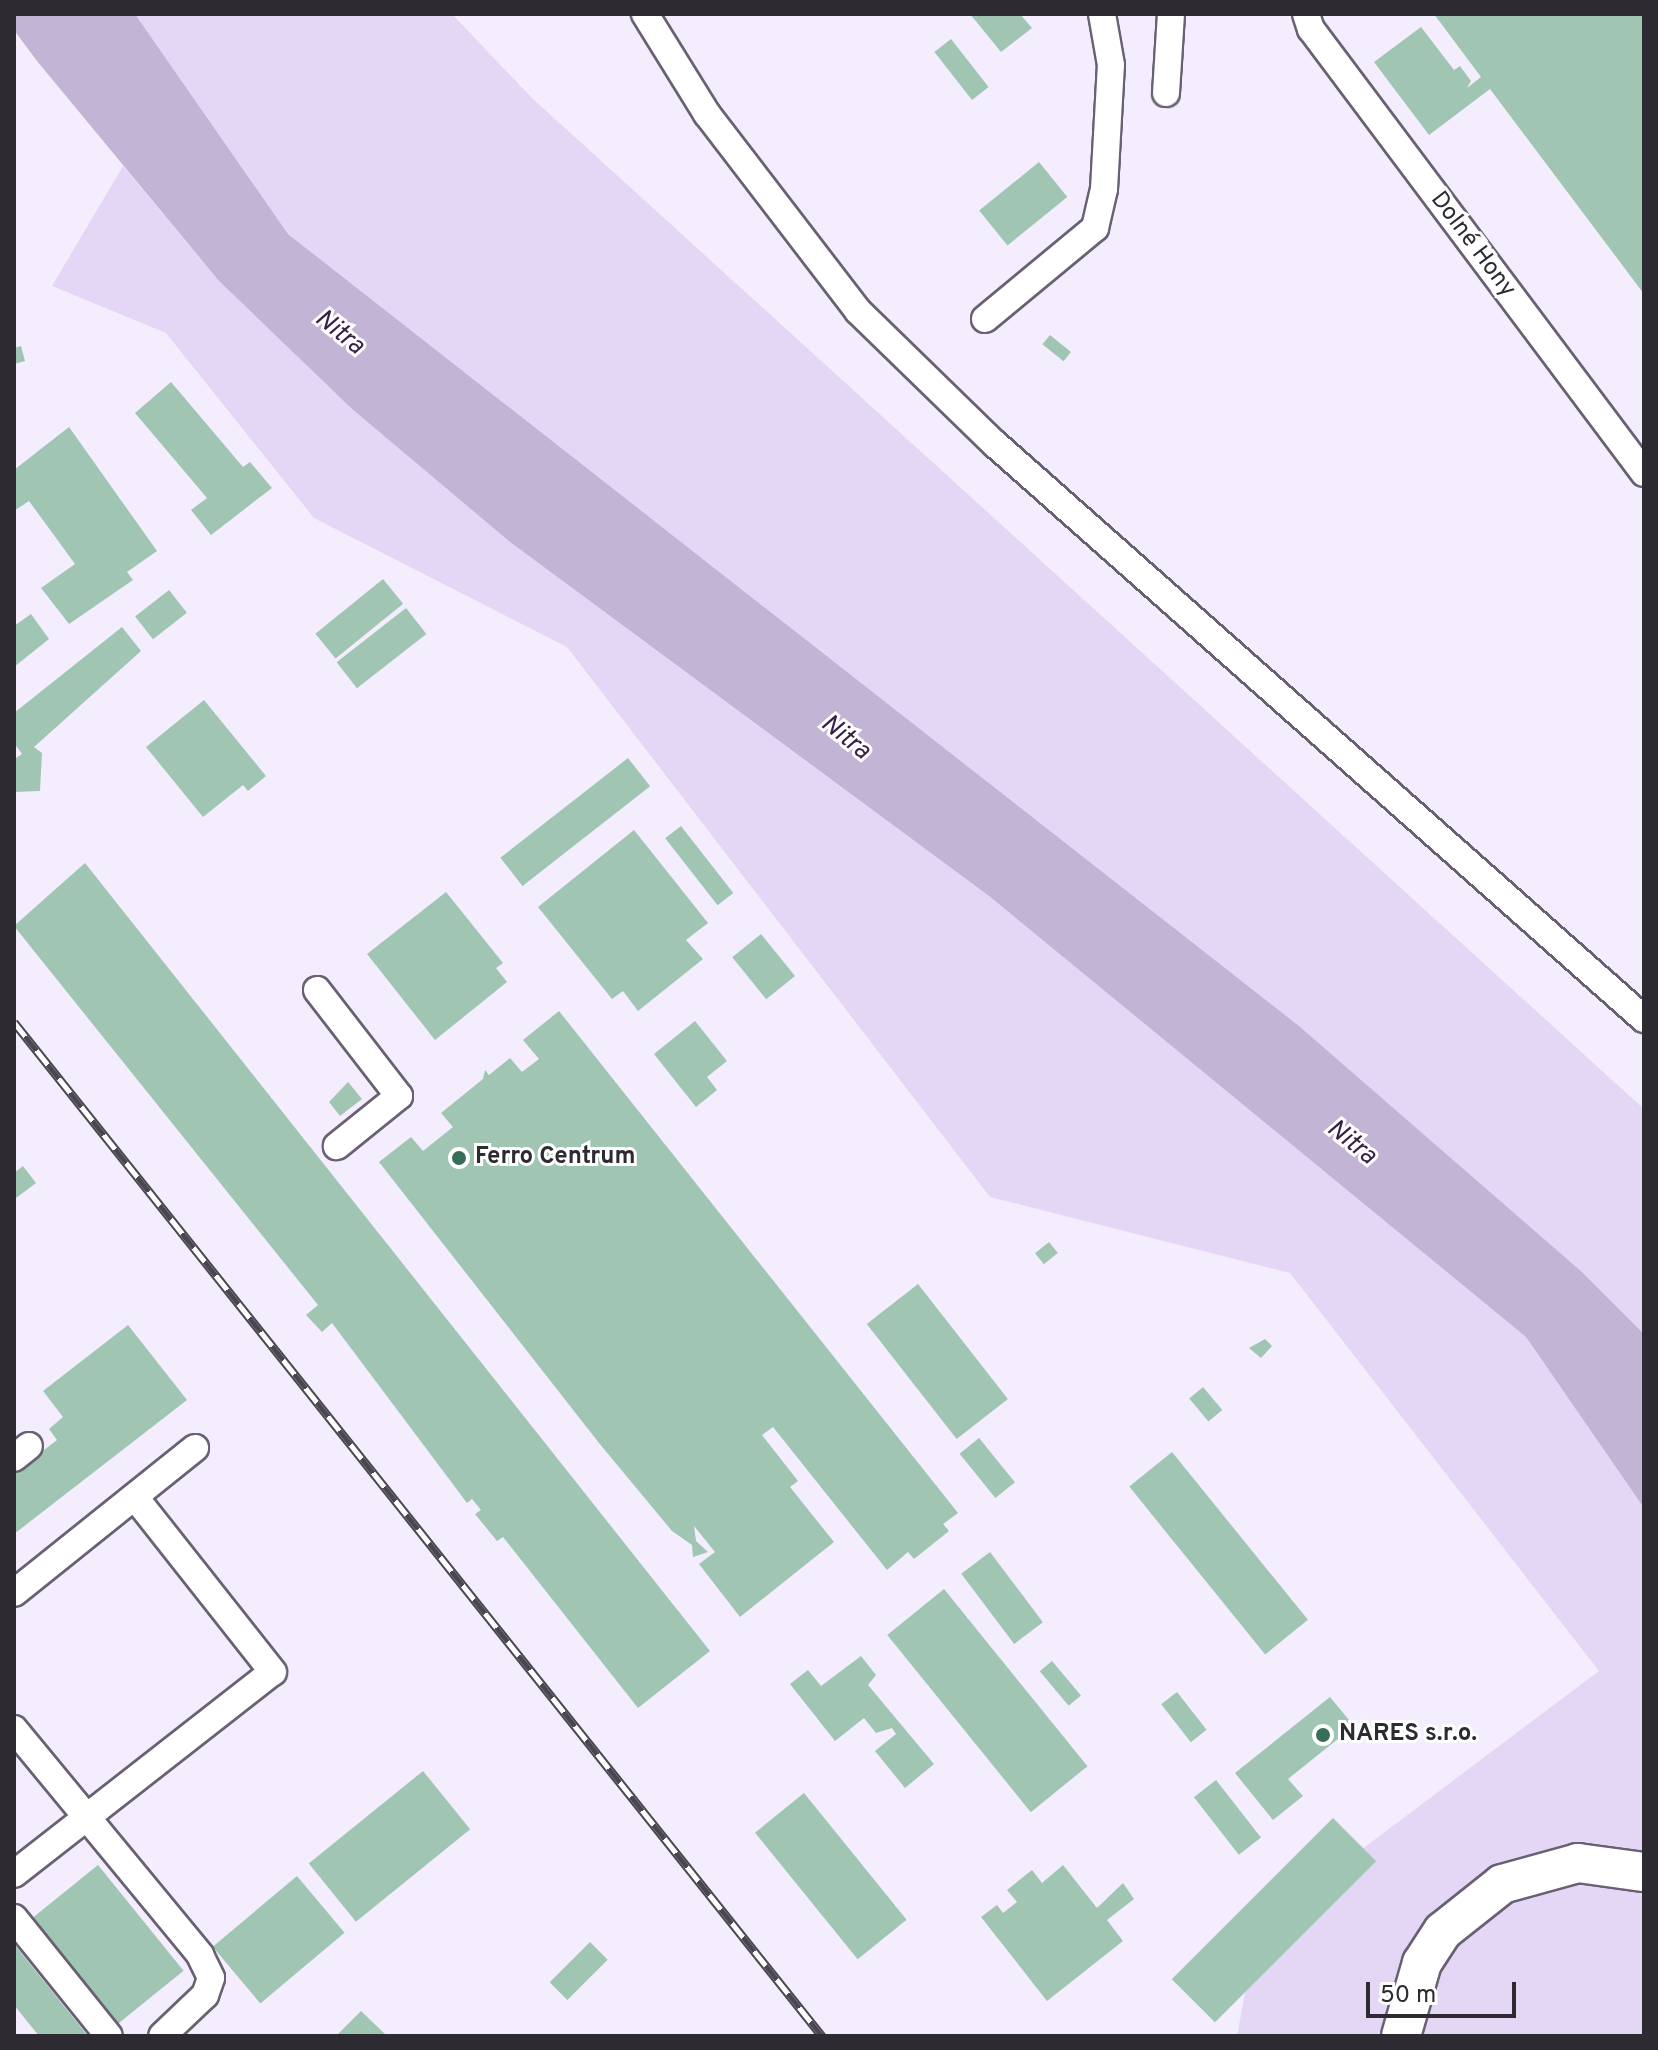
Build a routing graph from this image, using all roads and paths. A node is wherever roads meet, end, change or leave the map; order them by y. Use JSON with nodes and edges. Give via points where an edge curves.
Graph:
{"nodes":[{"id":1,"x":645,"y":14,"type":"edge"},
{"id":2,"x":1102,"y":14,"type":"edge"},
{"id":3,"x":1171,"y":14,"type":"edge"},
{"id":4,"x":1306,"y":14,"type":"edge"},
{"id":5,"x":1166,"y":93,"type":"dead end"},
{"id":6,"x":985,"y":319,"type":"dead end"},
{"id":7,"x":1644,"y":473,"type":"edge"},
{"id":8,"x":317,"y":990,"type":"dead end"},
{"id":9,"x":1644,"y":1019,"type":"edge"},
{"id":10,"x":337,"y":1146,"type":"dead end"},
{"id":11,"x":195,"y":1448,"type":"dead end"},
{"id":12,"x":135,"y":1497,"type":"junction"},
{"id":13,"x":14,"y":1593,"type":"edge"},
{"id":14,"x":14,"y":1729,"type":"edge"},
{"id":15,"x":87,"y":1817,"type":"junction"},
{"id":16,"x":1644,"y":1872,"type":"edge"},
{"id":17,"x":14,"y":1874,"type":"edge"},
{"id":18,"x":1644,"y":1888,"type":"edge"},
{"id":19,"x":14,"y":1918,"type":"edge"},
{"id":20,"x":109,"y":2036,"type":"edge"},
{"id":21,"x":162,"y":2036,"type":"edge"},
{"id":22,"x":1401,"y":2036,"type":"edge"},
{"id":23,"x":1417,"y":2036,"type":"edge"}],
"edges":[{"from":1,"to":9,"type":"street","via":[[707,114],[858,311],[995,444]]},
{"from":2,"to":6,"type":"street","via":[[1111,65],[1104,189],[1095,228]]},
{"from":3,"to":5,"type":"street"},
{"from":4,"to":7,"type":"street","name":"Dolné Hony","via":[[1320,42]]},
{"from":8,"to":10,"type":"street","via":[[399,1096]]},
{"from":11,"to":12,"type":"street"},
{"from":12,"to":13,"type":"street"},
{"from":12,"to":15,"type":"street","via":[[273,1672]]},
{"from":14,"to":15,"type":"street"},
{"from":15,"to":17,"type":"street"},
{"from":15,"to":21,"type":"street","via":[[200,1955],[211,1978],[205,1995]]},
{"from":16,"to":22,"type":"highway","via":[[1578,1863],[1502,1884],[1468,1907],[1429,1952],[1408,1993]]},
{"from":18,"to":23,"type":"highway","via":[[1620,1879],[1542,1882],[1475,1918],[1433,1969]]},
{"from":19,"to":20,"type":"street"}]}
